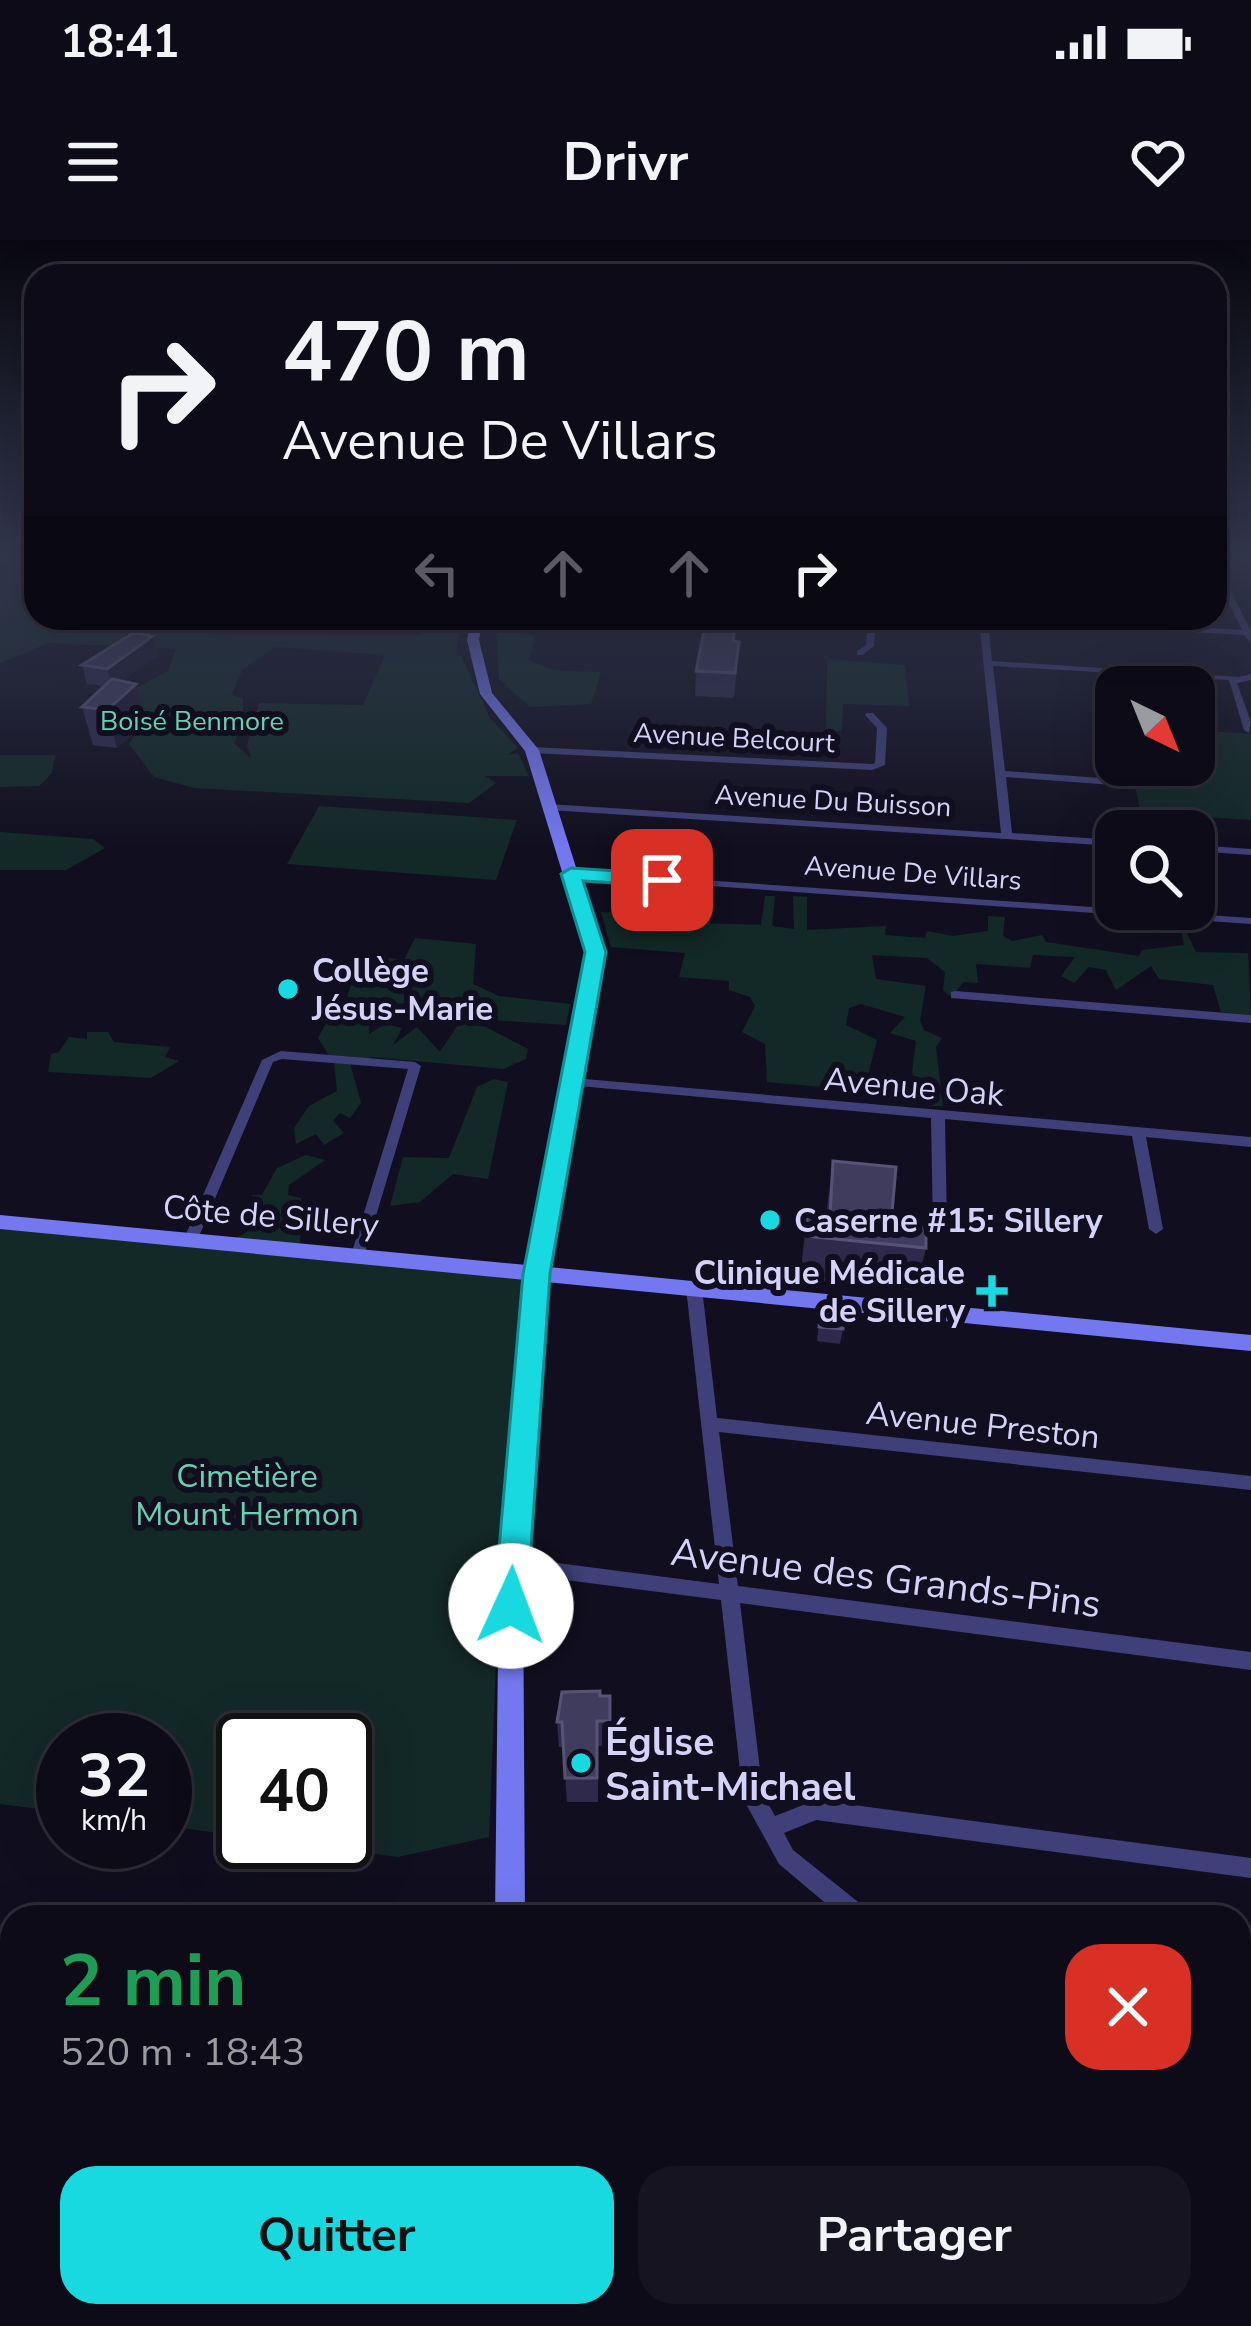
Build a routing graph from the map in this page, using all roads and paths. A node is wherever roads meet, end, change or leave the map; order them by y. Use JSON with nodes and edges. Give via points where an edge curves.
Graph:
{"nodes":[{"id":1,"x":476,"y":654,"type":"edge"},
{"id":2,"x":988,"y":654,"type":"edge"},
{"id":3,"x":989,"y":663,"type":"junction"},
{"id":4,"x":1095,"y":670,"type":"edge"},
{"id":5,"x":1215,"y":677,"type":"edge"},
{"id":6,"x":1251,"y":677,"type":"edge"},
{"id":7,"x":1235,"y":678,"type":"junction"},
{"id":8,"x":870,"y":715,"type":"dead end"},
{"id":9,"x":1249,"y":730,"type":"edge"},
{"id":10,"x":532,"y":750,"type":"junction"},
{"id":11,"x":1001,"y":774,"type":"junction"},
{"id":12,"x":1095,"y":781,"type":"edge"},
{"id":13,"x":548,"y":808,"type":"junction"},
{"id":14,"x":1006,"y":835,"type":"junction"},
{"id":15,"x":1095,"y":841,"type":"edge"},
{"id":16,"x":1215,"y":849,"type":"edge"},
{"id":17,"x":1251,"y":852,"type":"edge"},
{"id":18,"x":571,"y":874,"type":"junction"},
{"id":19,"x":1251,"y":921,"type":"edge"},
{"id":20,"x":955,"y":995,"type":"dead end"},
{"id":21,"x":1251,"y":1018,"type":"edge"},
{"id":22,"x":573,"y":1082,"type":"junction"},
{"id":23,"x":938,"y":1115,"type":"junction"},
{"id":24,"x":1138,"y":1132,"type":"junction"},
{"id":25,"x":1251,"y":1142,"type":"edge"},
{"id":26,"x":0,"y":1222,"type":"edge"},
{"id":27,"x":940,"y":1228,"type":"dead end"},
{"id":28,"x":1156,"y":1228,"type":"dead end"},
{"id":29,"x":190,"y":1241,"type":"junction"},
{"id":30,"x":358,"y":1255,"type":"junction"},
{"id":31,"x":536,"y":1274,"type":"junction"},
{"id":32,"x":694,"y":1288,"type":"junction"},
{"id":33,"x":1251,"y":1343,"type":"edge"},
{"id":34,"x":708,"y":1424,"type":"junction"},
{"id":35,"x":1251,"y":1483,"type":"edge"},
{"id":36,"x":511,"y":1565,"type":"junction"},
{"id":37,"x":728,"y":1592,"type":"junction"},
{"id":38,"x":1251,"y":1661,"type":"edge"},
{"id":39,"x":769,"y":1829,"type":"junction"},
{"id":40,"x":1251,"y":1868,"type":"edge"},
{"id":41,"x":510,"y":1905,"type":"edge"},
{"id":42,"x":844,"y":1905,"type":"edge"}],
"edges":[{"from":1,"to":10,"type":"street","via":[[486,694]]},
{"from":2,"to":3,"type":"street"},
{"from":3,"to":4,"type":"street"},
{"from":3,"to":11,"type":"street"},
{"from":5,"to":7,"type":"street"},
{"from":6,"to":7,"type":"street"},
{"from":7,"to":9,"type":"street"},
{"from":8,"to":10,"type":"street","name":"Avenue Belcourt","via":[[882,728],[881,759],[872,767]]},
{"from":10,"to":13,"type":"street"},
{"from":11,"to":12,"type":"street"},
{"from":11,"to":14,"type":"street"},
{"from":13,"to":14,"type":"street","name":"Avenue Du Buisson"},
{"from":13,"to":18,"type":"street"},
{"from":14,"to":15,"type":"street","name":"Avenue Du Buisson"},
{"from":16,"to":17,"type":"street"},
{"from":18,"to":19,"type":"street","name":"Avenue De Villars"},
{"from":18,"to":22,"type":"street","via":[[596,952]]},
{"from":20,"to":21,"type":"street"},
{"from":22,"to":23,"type":"street","name":"Avenue Oak"},
{"from":22,"to":31,"type":"street"},
{"from":23,"to":24,"type":"street","name":"Avenue Oak"},
{"from":23,"to":27,"type":"street"},
{"from":24,"to":25,"type":"street","name":"Avenue Oak"},
{"from":24,"to":28,"type":"street"},
{"from":26,"to":29,"type":"street","name":"Côte de Sillery"},
{"from":29,"to":30,"type":"street","name":"Côte de Sillery"},
{"from":29,"to":30,"type":"street","via":[[268,1060],[415,1066]]},
{"from":30,"to":31,"type":"street","name":"Côte de Sillery"},
{"from":31,"to":32,"type":"street","name":"Côte de Sillery"},
{"from":31,"to":36,"type":"street"},
{"from":32,"to":33,"type":"street","name":"Côte de Sillery"},
{"from":32,"to":34,"type":"street"},
{"from":34,"to":35,"type":"street","name":"Avenue Preston"},
{"from":34,"to":37,"type":"street"},
{"from":36,"to":37,"type":"street","name":"Avenue des Grands-Pins"},
{"from":36,"to":41,"type":"street"},
{"from":37,"to":38,"type":"street","name":"Avenue des Grands-Pins"},
{"from":37,"to":39,"type":"street","via":[[747,1772]]},
{"from":39,"to":40,"type":"street","via":[[816,1810]]},
{"from":39,"to":42,"type":"street","via":[[786,1857]]}]}
